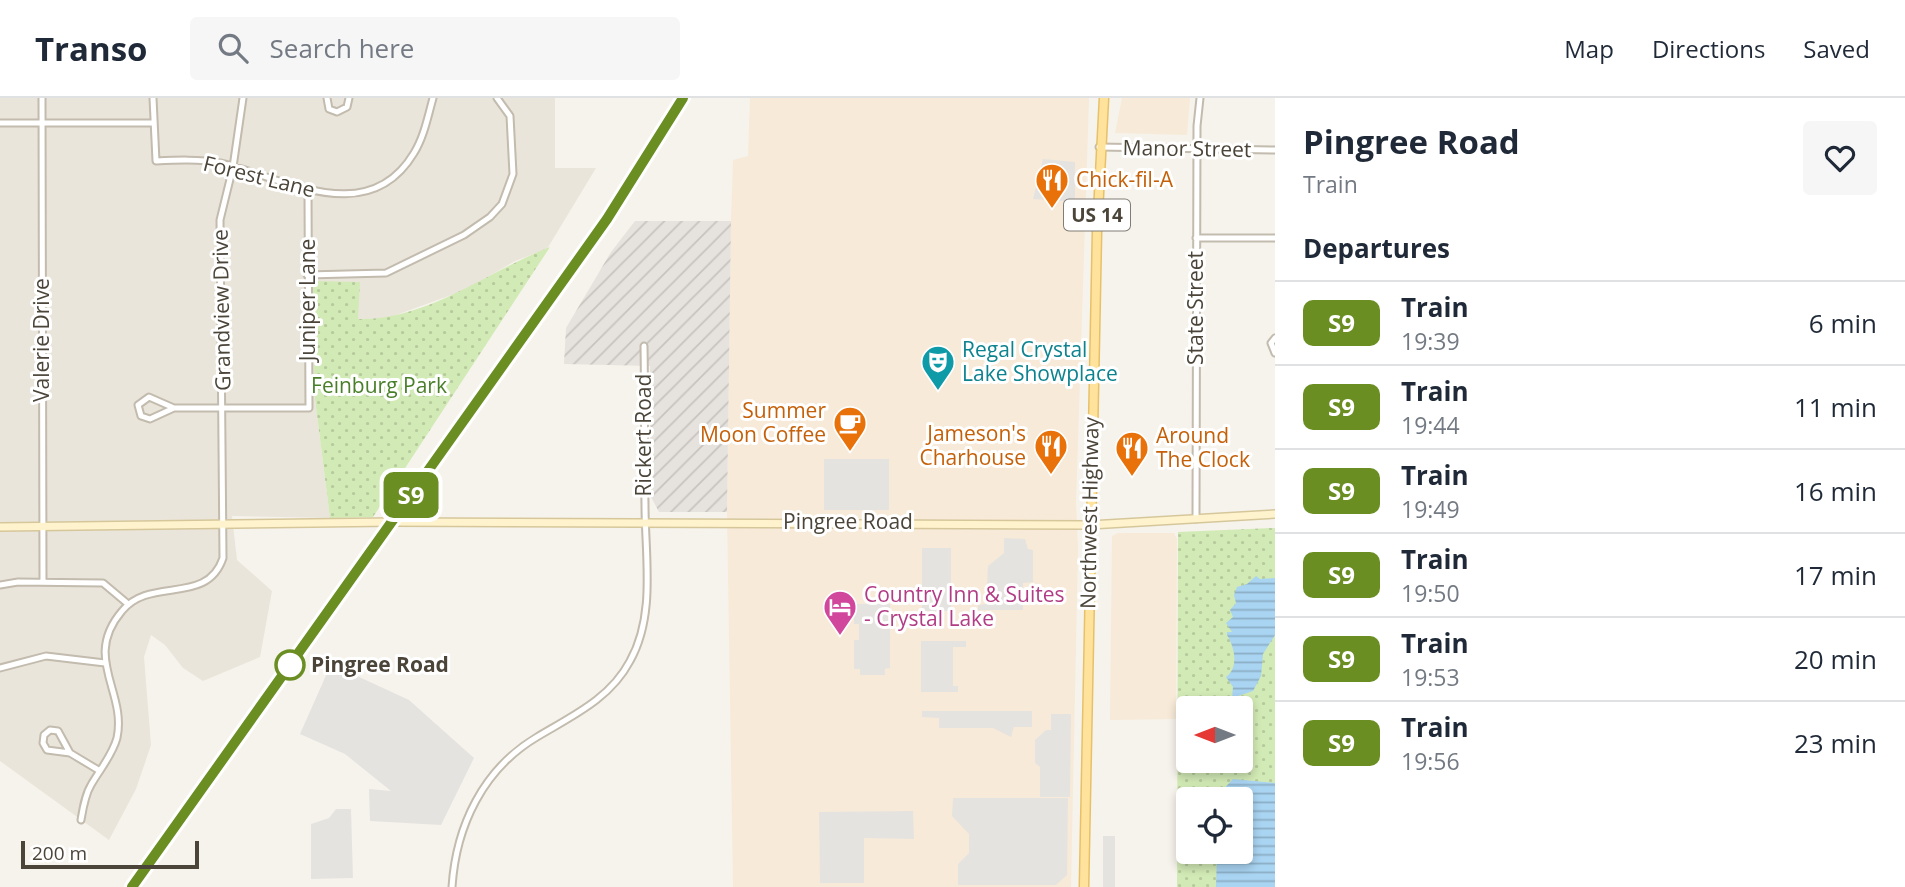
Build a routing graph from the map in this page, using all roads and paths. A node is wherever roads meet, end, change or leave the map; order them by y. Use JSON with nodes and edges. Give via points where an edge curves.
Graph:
{"nodes":[{"id":1,"x":42,"y":98,"type":"edge"},
{"id":2,"x":153,"y":98,"type":"edge"},
{"id":3,"x":243,"y":98,"type":"edge"},
{"id":4,"x":327,"y":98,"type":"edge"},
{"id":5,"x":349,"y":98,"type":"edge"},
{"id":6,"x":433,"y":98,"type":"edge"},
{"id":7,"x":497,"y":98,"type":"edge"},
{"id":8,"x":1104,"y":98,"type":"edge"},
{"id":9,"x":1200,"y":98,"type":"edge"},
{"id":10,"x":42,"y":122,"type":"junction"},
{"id":11,"x":0,"y":123,"type":"edge"},
{"id":12,"x":153,"y":123,"type":"junction"},
{"id":13,"x":1099,"y":147,"type":"junction"},
{"id":14,"x":1275,"y":150,"type":"edge"},
{"id":15,"x":1197,"y":151,"type":"junction"},
{"id":16,"x":233,"y":167,"type":"junction"},
{"id":17,"x":308,"y":192,"type":"junction"},
{"id":18,"x":1196,"y":238,"type":"junction"},
{"id":19,"x":1275,"y":238,"type":"edge"},
{"id":20,"x":307,"y":275,"type":"junction"},
{"id":21,"x":1275,"y":338,"type":"edge"},
{"id":22,"x":644,"y":346,"type":"dead end"},
{"id":23,"x":1275,"y":353,"type":"edge"},
{"id":24,"x":174,"y":408,"type":"junction"},
{"id":25,"x":223,"y":408,"type":"junction"},
{"id":26,"x":1275,"y":514,"type":"edge"},
{"id":27,"x":1196,"y":519,"type":"junction"},
{"id":28,"x":645,"y":524,"type":"junction"},
{"id":29,"x":224,"y":525,"type":"junction"},
{"id":30,"x":1090,"y":525,"type":"junction"},
{"id":31,"x":0,"y":527,"type":"edge"},
{"id":32,"x":42,"y":527,"type":"junction"},
{"id":33,"x":43,"y":582,"type":"junction"},
{"id":34,"x":0,"y":585,"type":"edge"},
{"id":35,"x":128,"y":604,"type":"junction"},
{"id":36,"x":105,"y":663,"type":"junction"},
{"id":37,"x":0,"y":668,"type":"edge"},
{"id":38,"x":70,"y":753,"type":"junction"},
{"id":39,"x":100,"y":771,"type":"junction"},
{"id":40,"x":81,"y":820,"type":"dead end"},
{"id":41,"x":452,"y":887,"type":"edge"},
{"id":42,"x":1084,"y":887,"type":"edge"}],
"edges":[{"from":1,"to":10,"type":"street","name":"Valerie Drive"},
{"from":2,"to":12,"type":"street"},
{"from":3,"to":16,"type":"street","name":"Grandview Drive"},
{"from":4,"to":5,"type":"street","via":[[329,109],[337,112],[347,107]]},
{"from":6,"to":17,"type":"street","name":"Forest Lane","via":[[415,152],[396,176],[355,193]]},
{"from":7,"to":20,"type":"street","via":[[510,116],[513,174],[502,204],[490,216],[386,273]]},
{"from":8,"to":13,"type":"main road","name":"Northwest Highway","number":"US 14"},
{"from":9,"to":15,"type":"street","name":"State Street"},
{"from":10,"to":11,"type":"street"},
{"from":10,"to":12,"type":"street"},
{"from":10,"to":32,"type":"street","name":"Valerie Drive"},
{"from":12,"to":16,"type":"street","name":"Forest Lane","via":[[156,161],[204,161]]},
{"from":13,"to":15,"type":"street","name":"Manor Street"},
{"from":13,"to":30,"type":"main road","name":"Northwest Highway","number":"US 14"},
{"from":14,"to":15,"type":"street","name":"Manor Street"},
{"from":15,"to":18,"type":"street","name":"State Street"},
{"from":16,"to":17,"type":"street","name":"Forest Lane"},
{"from":16,"to":25,"type":"street","name":"Grandview Drive","via":[[220,220]]},
{"from":17,"to":20,"type":"street","name":"Juniper Lane"},
{"from":18,"to":19,"type":"street"},
{"from":18,"to":27,"type":"street","name":"State Street"},
{"from":20,"to":25,"type":"street","name":"Juniper Lane","via":[[309,408]]},
{"from":21,"to":23,"type":"street","via":[[1271,344]]},
{"from":22,"to":28,"type":"street","name":"Rickert Road"},
{"from":24,"to":24,"type":"street","via":[[149,397],[138,405],[141,416],[150,419]]},
{"from":24,"to":25,"type":"street"},
{"from":25,"to":29,"type":"street","name":"Grandview Drive"},
{"from":26,"to":27,"type":"street","name":"Pingree Road"},
{"from":27,"to":30,"type":"street","name":"Pingree Road"},
{"from":28,"to":29,"type":"street","name":"Pingree Road"},
{"from":28,"to":30,"type":"street","name":"Pingree Road"},
{"from":28,"to":41,"type":"street","name":"Rickert Road","via":[[644,624],[630,662],[604,695],[520,748],[487,783],[461,833]]},
{"from":29,"to":32,"type":"street","name":"Pingree Road"},
{"from":29,"to":35,"type":"street","name":"Grandview Drive","via":[[223,558],[207,582],[149,592]]},
{"from":30,"to":42,"type":"main road","name":"Northwest Highway","number":"US 14"},
{"from":31,"to":32,"type":"street","name":"Pingree Road"},
{"from":32,"to":33,"type":"street","name":"Valerie Drive"},
{"from":33,"to":34,"type":"street"},
{"from":33,"to":35,"type":"street","via":[[103,583]]},
{"from":35,"to":36,"type":"street","via":[[105,641]]},
{"from":36,"to":37,"type":"street","via":[[46,656]]},
{"from":36,"to":39,"type":"street","via":[[118,720],[111,755]]},
{"from":38,"to":38,"type":"street","via":[[58,731],[44,735],[47,750]]},
{"from":38,"to":39,"type":"street"},
{"from":39,"to":40,"type":"street","via":[[86,796]]}]}
